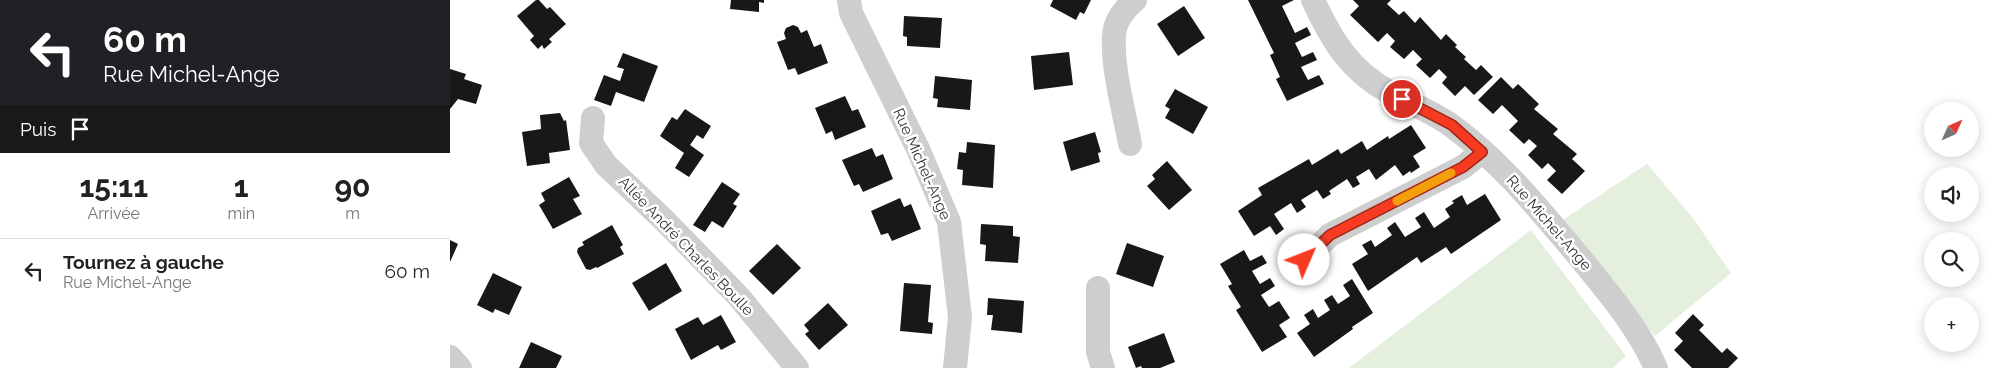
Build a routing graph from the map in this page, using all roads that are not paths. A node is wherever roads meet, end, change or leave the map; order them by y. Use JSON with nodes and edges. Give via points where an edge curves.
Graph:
{"nodes":[{"id":1,"x":849,"y":0,"type":"edge"},
{"id":2,"x":1135,"y":0,"type":"edge"},
{"id":3,"x":1313,"y":0,"type":"edge"},
{"id":4,"x":592,"y":118,"type":"dead end"},
{"id":5,"x":1130,"y":144,"type":"dead end"},
{"id":6,"x":1482,"y":152,"type":"junction"},
{"id":7,"x":1304,"y":260,"type":"dead end"},
{"id":8,"x":1098,"y":288,"type":"dead end"},
{"id":9,"x":450,"y":357,"type":"edge"},
{"id":10,"x":460,"y":368,"type":"edge"},
{"id":11,"x":797,"y":368,"type":"edge"},
{"id":12,"x":956,"y":368,"type":"edge"},
{"id":13,"x":1103,"y":368,"type":"edge"},
{"id":14,"x":1656,"y":368,"type":"edge"}],
"edges":[{"from":1,"to":12,"type":"street","name":"Rue Michel-Ange","via":[[850,13],[918,150],[949,222],[960,317]]},
{"from":2,"to":5,"type":"street","via":[[1124,9],[1114,34]]},
{"from":3,"to":6,"type":"street","name":"Rue Michel-Ange","via":[[1330,36],[1351,64],[1386,90],[1452,125]]},
{"from":4,"to":11,"type":"street","name":"Allée André Charles Boulle","via":[[591,143],[606,165],[739,297]]},
{"from":6,"to":7,"type":"street","via":[[1463,167],[1330,235]]},
{"from":6,"to":14,"type":"street","name":"Rue Michel-Ange","via":[[1525,192],[1617,303],[1645,343]]},
{"from":8,"to":13,"type":"street","via":[[1098,352]]},
{"from":9,"to":10,"type":"street"}]}
